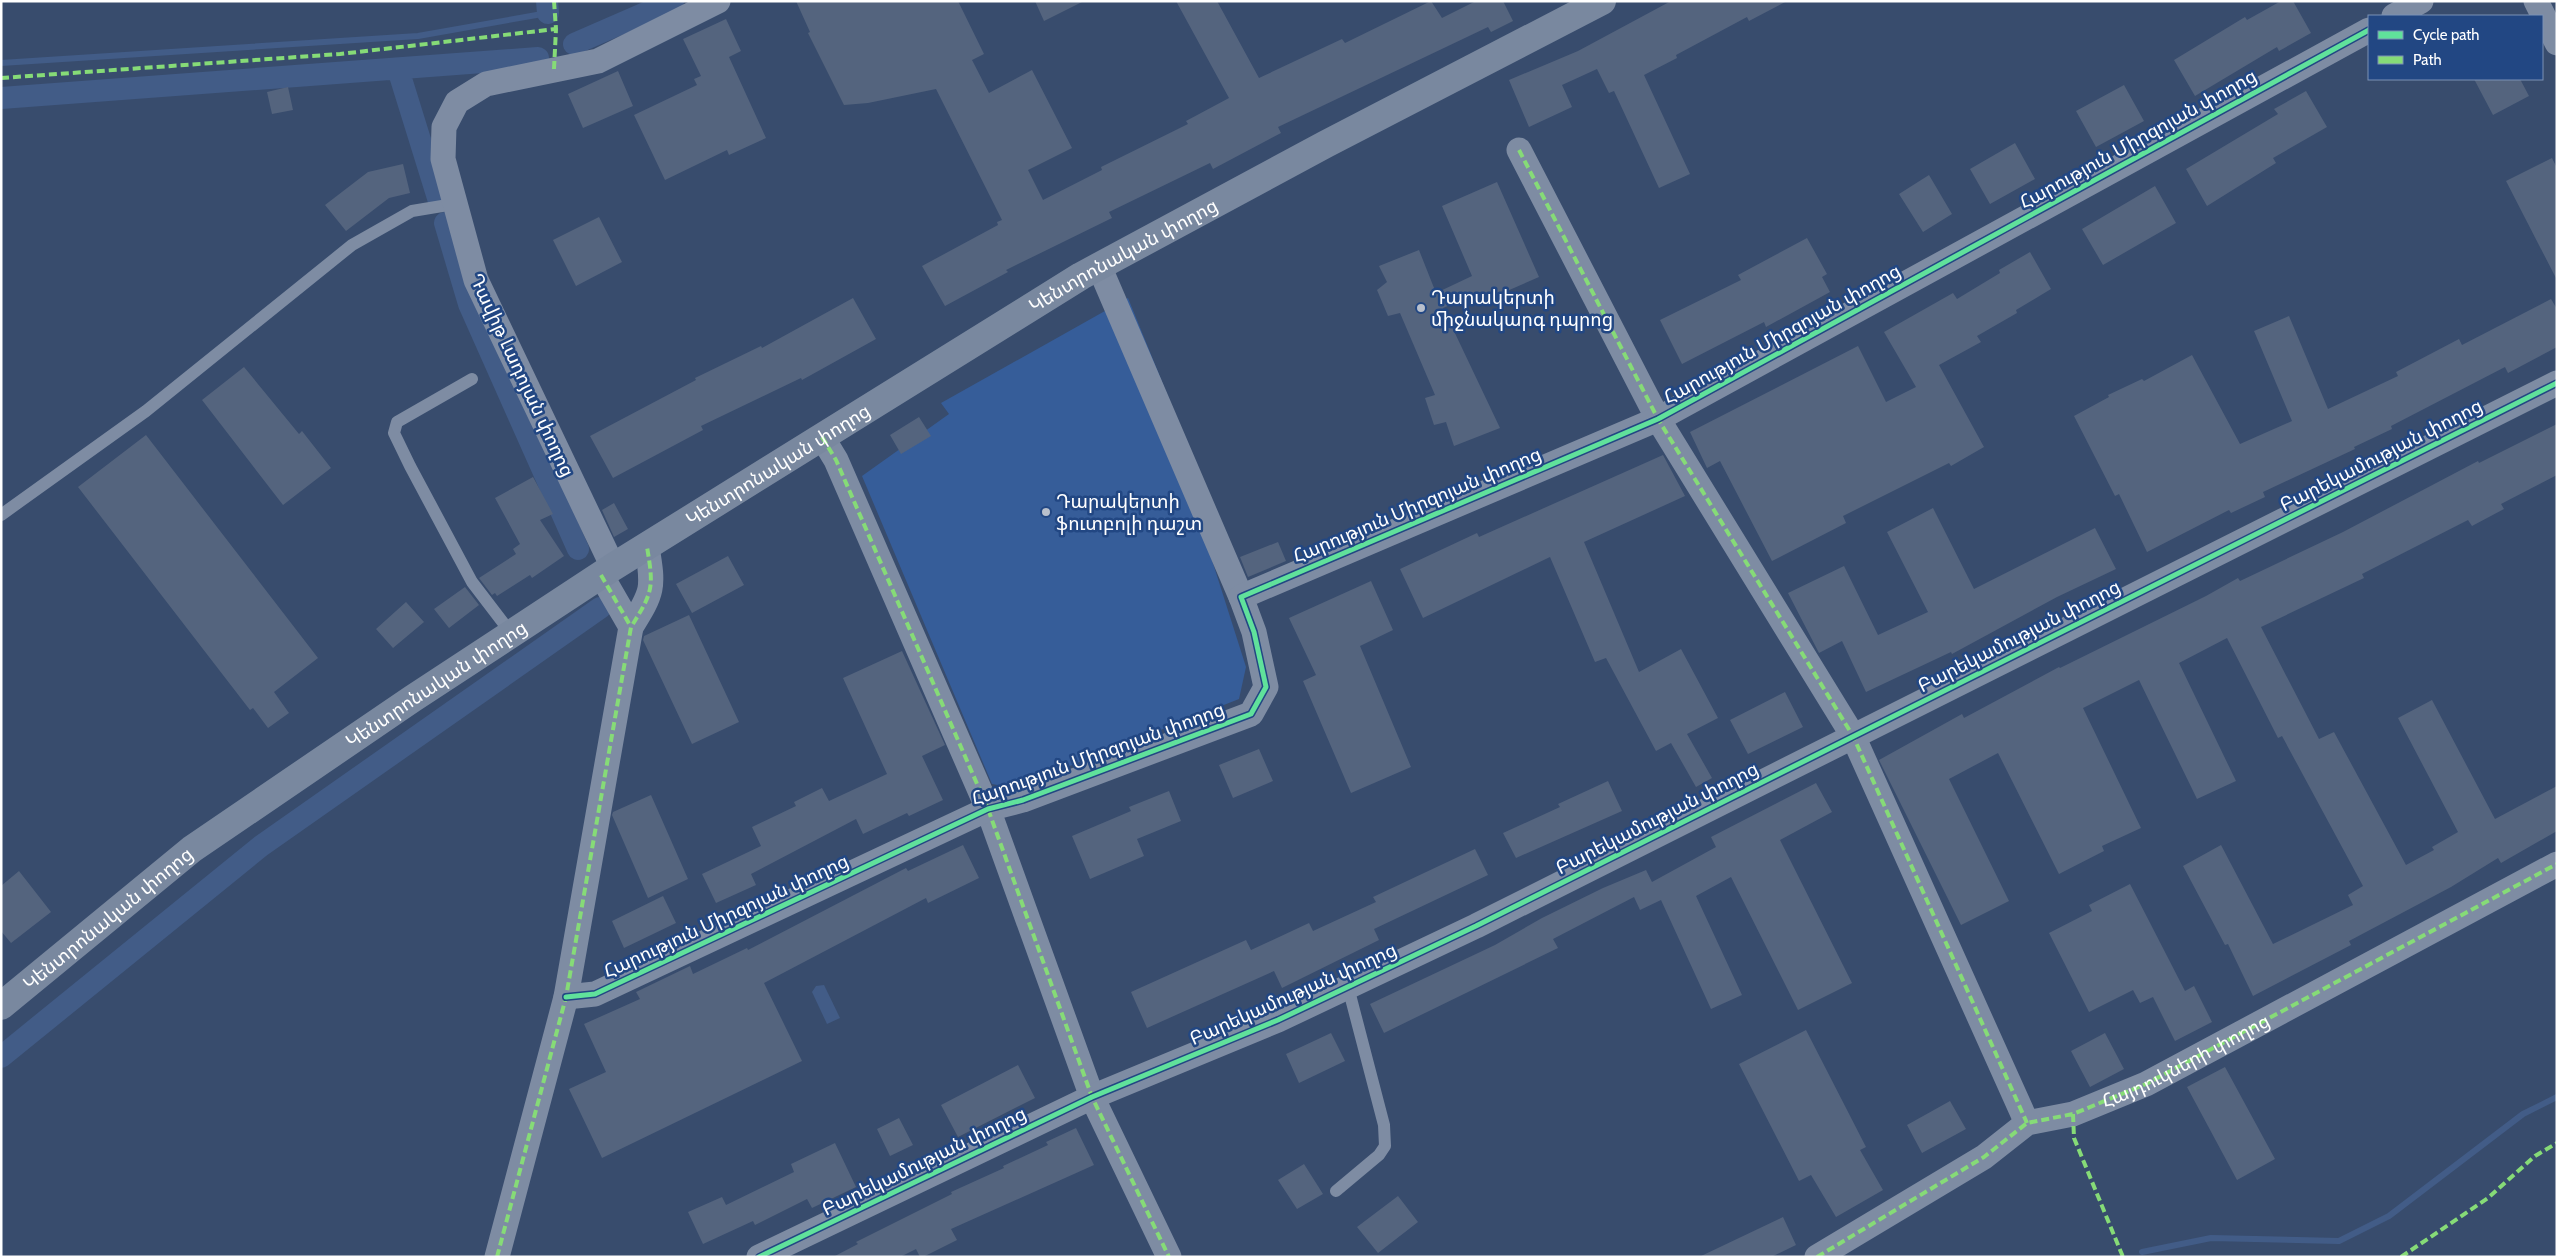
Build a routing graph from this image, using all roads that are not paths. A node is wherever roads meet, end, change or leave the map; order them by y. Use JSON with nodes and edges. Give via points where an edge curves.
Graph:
{"nodes":[{"id":1,"x":718,"y":1,"type":"edge"},
{"id":2,"x":1602,"y":1,"type":"edge"},
{"id":3,"x":2421,"y":1,"type":"edge"},
{"id":4,"x":2536,"y":1,"type":"edge"},
{"id":5,"x":2396,"y":15,"type":"edge"},
{"id":6,"x":2368,"y":31,"type":"edge"},
{"id":7,"x":2557,"y":43,"type":"edge"},
{"id":8,"x":1519,"y":150,"type":"dead end"},
{"id":9,"x":454,"y":204,"type":"junction"},
{"id":10,"x":1099,"y":266,"type":"junction"},
{"id":11,"x":472,"y":378,"type":"dead end"},
{"id":12,"x":2557,"y":383,"type":"edge"},
{"id":13,"x":1658,"y":419,"type":"junction"},
{"id":14,"x":822,"y":437,"type":"junction"},
{"id":15,"x":1,"y":515,"type":"edge"},
{"id":16,"x":647,"y":547,"type":"junction"},
{"id":17,"x":607,"y":571,"type":"junction"},
{"id":18,"x":1241,"y":597,"type":"junction"},
{"id":19,"x":631,"y":627,"type":"junction"},
{"id":20,"x":511,"y":633,"type":"junction"},
{"id":21,"x":1853,"y":736,"type":"junction"},
{"id":22,"x":988,"y":809,"type":"junction"},
{"id":23,"x":2557,"y":864,"type":"edge"},
{"id":24,"x":1348,"y":987,"type":"junction"},
{"id":25,"x":566,"y":997,"type":"junction"},
{"id":26,"x":1,"y":1006,"type":"edge"},
{"id":27,"x":1092,"y":1097,"type":"junction"},
{"id":28,"x":2027,"y":1123,"type":"junction"},
{"id":29,"x":1336,"y":1192,"type":"dead end"},
{"id":30,"x":497,"y":1257,"type":"edge"},
{"id":31,"x":759,"y":1257,"type":"edge"},
{"id":32,"x":1169,"y":1257,"type":"edge"},
{"id":33,"x":1817,"y":1257,"type":"edge"}],
"edges":[{"from":1,"to":9,"type":"street","name":"Դավիթ Լադոյան փողոց","via":[[598,61],[486,84],[458,102],[444,127],[444,159]]},
{"from":2,"to":10,"type":"main road","name":"Կենտրոնական փողոց"},
{"from":3,"to":5,"type":"street"},
{"from":4,"to":7,"type":"street"},
{"from":6,"to":13,"type":"street","name":"Հարություն Միրզոյան փողոց"},
{"from":8,"to":13,"type":"street"},
{"from":9,"to":15,"type":"lane","via":[[412,211],[352,245],[146,411]]},
{"from":9,"to":17,"type":"street","name":"Դավիթ Լադոյան փողոց","via":[[476,280]]},
{"from":10,"to":14,"type":"main road","name":"Կենտրոնական փողոց"},
{"from":10,"to":18,"type":"street"},
{"from":11,"to":20,"type":"lane","via":[[397,422],[394,433],[472,582]]},
{"from":12,"to":21,"type":"street","name":"Բարեկամության փողոց"},
{"from":13,"to":18,"type":"street","name":"Հարություն Միրզոյան փողոց"},
{"from":13,"to":21,"type":"street"},
{"from":14,"to":16,"type":"main road","name":"Կենտրոնական փողոց"},
{"from":14,"to":22,"type":"street","via":[[836,460]]},
{"from":16,"to":17,"type":"main road","name":"Կենտրոնական փողոց"},
{"from":16,"to":19,"type":"street","via":[[652,583],[646,604]]},
{"from":17,"to":19,"type":"street","name":"Դավիթ Լադոյան փողոց"},
{"from":17,"to":20,"type":"main road","name":"Կենտրոնական փողոց"},
{"from":18,"to":22,"type":"street","name":"Հարություն Միրզոյան փողոց","via":[[1254,632],[1266,686],[1251,714],[1023,800]]},
{"from":19,"to":25,"type":"street"},
{"from":20,"to":26,"type":"main road","name":"Կենտրոնական փողոց","via":[[192,849]]},
{"from":21,"to":24,"type":"street","name":"Բարեկամության փողոց"},
{"from":21,"to":28,"type":"street"},
{"from":22,"to":25,"type":"street","name":"Հարություն Միրզոյան փողոց","via":[[595,994]]},
{"from":22,"to":27,"type":"street"},
{"from":23,"to":28,"type":"street","name":"Հայդուկների փողոց","via":[[2146,1084],[2073,1114]]},
{"from":24,"to":27,"type":"street","name":"Բարեկամության փողոց","via":[[1278,1020]]},
{"from":24,"to":29,"type":"lane","via":[[1384,1125],[1385,1146]]},
{"from":25,"to":30,"type":"street"},
{"from":27,"to":31,"type":"street","name":"Բարեկամության փողոց"},
{"from":27,"to":32,"type":"street"},
{"from":28,"to":33,"type":"street","name":"Հայդուկների փողոց","via":[[1984,1157]]}]}
